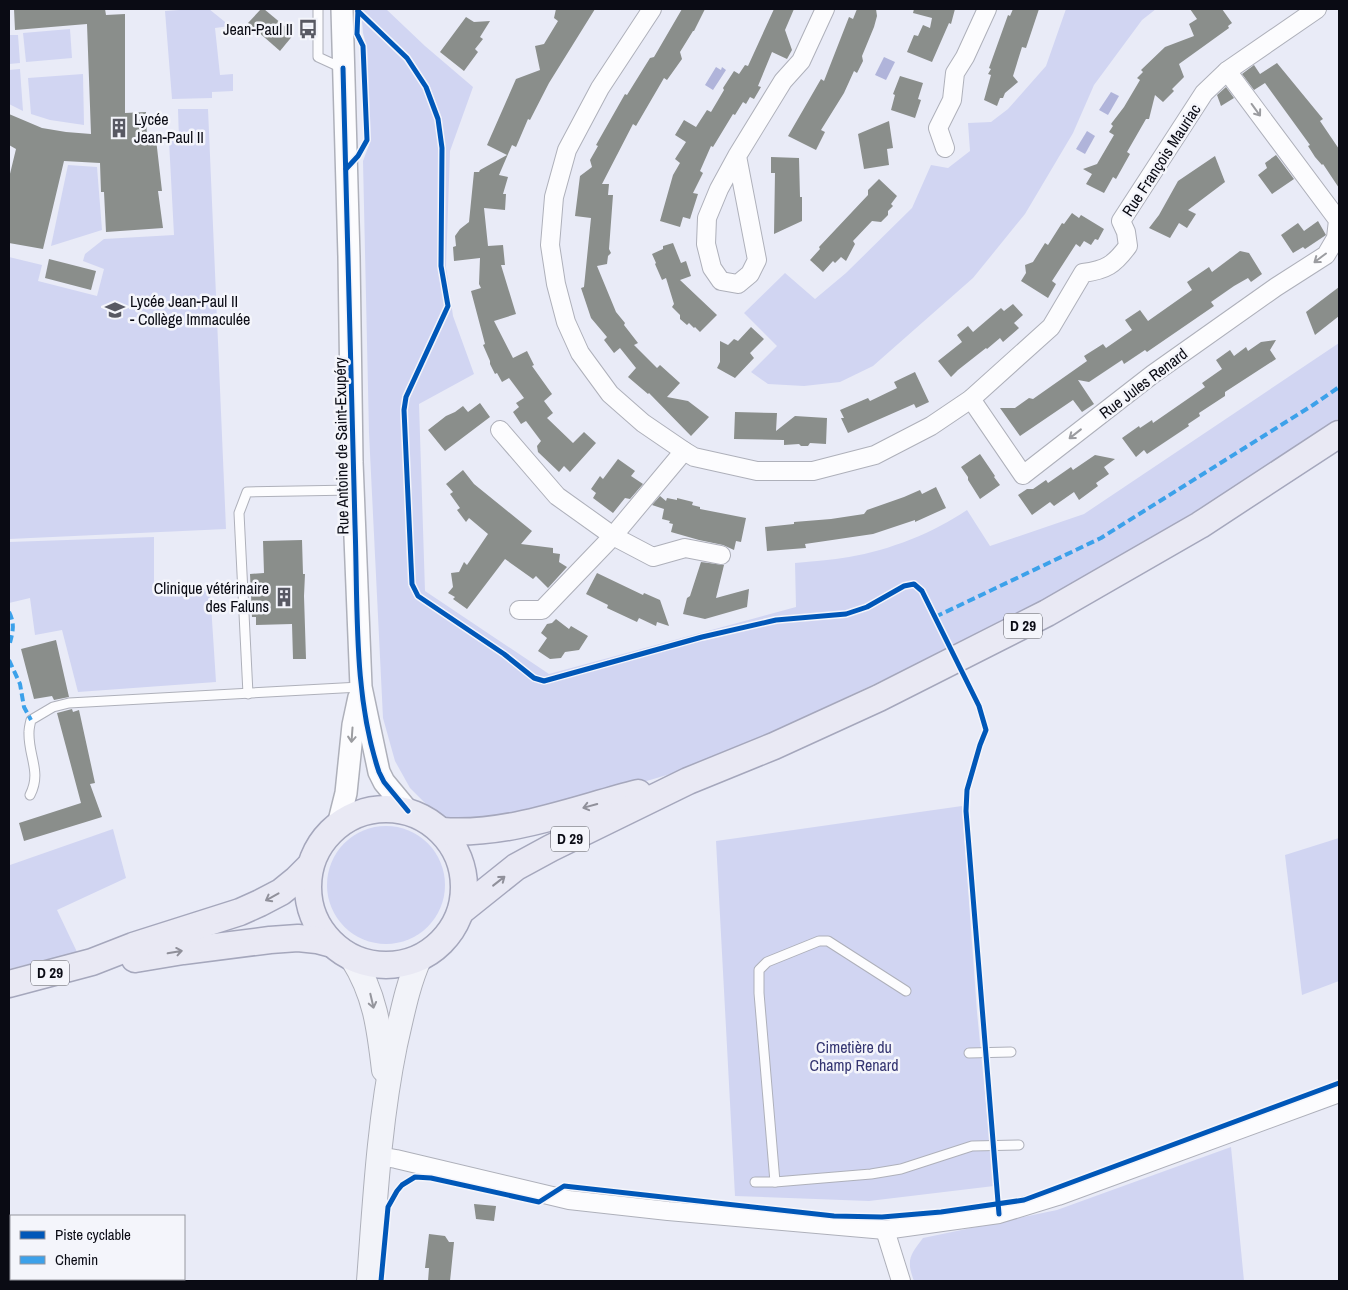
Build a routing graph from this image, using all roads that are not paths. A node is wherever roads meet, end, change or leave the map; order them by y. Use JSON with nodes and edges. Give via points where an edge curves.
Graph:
{"nodes":[{"id":1,"x":318,"y":9,"type":"edge"},
{"id":2,"x":342,"y":9,"type":"edge"},
{"id":3,"x":652,"y":9,"type":"edge"},
{"id":4,"x":825,"y":9,"type":"edge"},
{"id":5,"x":987,"y":9,"type":"edge"},
{"id":6,"x":1317,"y":9,"type":"edge"},
{"id":7,"x":343,"y":68,"type":"junction"},
{"id":8,"x":1228,"y":71,"type":"junction"},
{"id":9,"x":945,"y":148,"type":"dead end"},
{"id":10,"x":737,"y":156,"type":"junction"},
{"id":11,"x":1338,"y":239,"type":"edge"},
{"id":12,"x":971,"y":399,"type":"junction"},
{"id":13,"x":500,"y":430,"type":"dead end"},
{"id":14,"x":1339,"y":434,"type":"edge"},
{"id":15,"x":684,"y":451,"type":"junction"},
{"id":16,"x":353,"y":490,"type":"junction"},
{"id":17,"x":613,"y":536,"type":"junction"},
{"id":18,"x":721,"y":555,"type":"dead end"},
{"id":19,"x":519,"y":610,"type":"dead end"},
{"id":20,"x":361,"y":687,"type":"junction"},
{"id":21,"x":248,"y":694,"type":"junction"},
{"id":22,"x":688,"y":780,"type":"junction"},
{"id":23,"x":30,"y":795,"type":"dead end"},
{"id":24,"x":408,"y":811,"type":"junction"},
{"id":25,"x":338,"y":825,"type":"junction"},
{"id":26,"x":442,"y":831,"type":"junction"},
{"id":27,"x":310,"y":866,"type":"junction"},
{"id":28,"x":461,"y":911,"type":"junction"},
{"id":29,"x":342,"y":951,"type":"junction"},
{"id":30,"x":420,"y":957,"type":"junction"},
{"id":31,"x":92,"y":962,"type":"junction"},
{"id":32,"x":9,"y":984,"type":"edge"},
{"id":33,"x":906,"y":990,"type":"dead end"},
{"id":34,"x":1011,"y":1052,"type":"dead end"},
{"id":35,"x":969,"y":1053,"type":"dead end"},
{"id":36,"x":386,"y":1091,"type":"junction"},
{"id":37,"x":1339,"y":1092,"type":"edge"},
{"id":38,"x":1018,"y":1144,"type":"dead end"},
{"id":39,"x":378,"y":1156,"type":"junction"},
{"id":40,"x":754,"y":1182,"type":"dead end"},
{"id":41,"x":775,"y":1182,"type":"junction"},
{"id":42,"x":885,"y":1230,"type":"junction"},
{"id":43,"x":369,"y":1281,"type":"edge"},
{"id":44,"x":901,"y":1281,"type":"edge"}],
"edges":[{"from":1,"to":7,"type":"lane","via":[[318,57]]},
{"from":2,"to":7,"type":"street","name":"Rue Antoine de Saint-Exupéry"},
{"from":3,"to":15,"type":"street","name":"Rue François Mauriac","via":[[600,88],[567,150],[554,197],[550,245],[566,322],[580,353],[610,394],[643,423]]},
{"from":4,"to":10,"type":"street","via":[[801,61],[783,81]]},
{"from":5,"to":9,"type":"street","via":[[955,74],[952,100],[938,128]]},
{"from":6,"to":8,"type":"street","name":"Rue François Mauriac"},
{"from":7,"to":16,"type":"street","name":"Rue Antoine de Saint-Exupéry"},
{"from":8,"to":11,"type":"street","name":"Rue Jules Renard","one_way":true,"via":[[1338,220]]},
{"from":8,"to":12,"type":"street","name":"Rue François Mauriac","via":[[1204,94],[1121,221],[1128,246],[1118,260],[1099,271],[1083,273],[1051,327]]},
{"from":10,"to":10,"type":"street","via":[[707,218],[706,244],[712,268],[721,280],[738,284],[750,274],[757,260]]},
{"from":11,"to":12,"type":"street","name":"Rue Jules Renard","one_way":true,"via":[[1326,255],[1153,374],[1023,475]]},
{"from":12,"to":15,"type":"street","name":"Rue François Mauriac","via":[[931,426],[875,455],[813,471],[757,471],[694,457]]},
{"from":13,"to":17,"type":"street","via":[[557,496]]},
{"from":14,"to":22,"type":"main road","number":"D 29","via":[[1200,525],[1032,621],[828,722]]},
{"from":15,"to":17,"type":"street"},
{"from":16,"to":20,"type":"street","name":"Rue Antoine de Saint-Exupéry"},
{"from":16,"to":21,"type":"lane","via":[[247,492],[239,513]]},
{"from":17,"to":18,"type":"street","via":[[653,558],[685,548]]},
{"from":17,"to":19,"type":"street","via":[[542,610]]},
{"from":20,"to":21,"type":"lane"},
{"from":20,"to":24,"type":"street","name":"Rue Antoine de Saint-Exupéry","via":[[379,772]]},
{"from":20,"to":25,"type":"street","name":"Rue Antoine de Saint-Exupéry","one_way":true,"via":[[352,725],[346,793]]},
{"from":21,"to":23,"type":"lane","via":[[69,703],[52,707],[31,720],[29,732],[36,772]]},
{"from":22,"to":26,"type":"main road","number":"D 29","one_way":true,"via":[[499,829]]},
{"from":28,"to":22,"type":"main road","number":"D 29","one_way":true,"via":[[516,867]]},
{"from":24,"to":25,"type":"main road","via":[[390,808],[371,810]]},
{"from":24,"to":26,"type":"main road"},
{"from":25,"to":27,"type":"main road","via":[[316,850]]},
{"from":26,"to":28,"type":"main road","via":[[456,852],[464,876]]},
{"from":27,"to":29,"type":"main road","via":[[310,908],[316,922]]},
{"from":27,"to":31,"type":"main road","number":"D 29","one_way":true,"via":[[281,892],[240,912]]},
{"from":28,"to":30,"type":"main road","via":[[446,938]]},
{"from":29,"to":30,"type":"main road","via":[[369,963],[386,965]]},
{"from":31,"to":29,"type":"main road","number":"D 29","one_way":true,"via":[[298,938],[317,940]]},
{"from":29,"to":36,"type":"main road","one_way":true,"via":[[367,983],[372,997]]},
{"from":30,"to":36,"type":"main road","via":[[409,984]]},
{"from":31,"to":32,"type":"main road","number":"D 29"},
{"from":33,"to":41,"type":"lane","via":[[828,941],[819,941],[767,962],[759,970]]},
{"from":34,"to":35,"type":"lane"},
{"from":36,"to":39,"type":"main road"},
{"from":37,"to":42,"type":"street","via":[[1058,1196],[999,1214]]},
{"from":38,"to":41,"type":"lane","via":[[972,1146],[900,1169],[871,1174]]},
{"from":39,"to":42,"type":"street","via":[[569,1200]]},
{"from":39,"to":43,"type":"main road"},
{"from":40,"to":41,"type":"lane"},
{"from":42,"to":44,"type":"street"}]}
